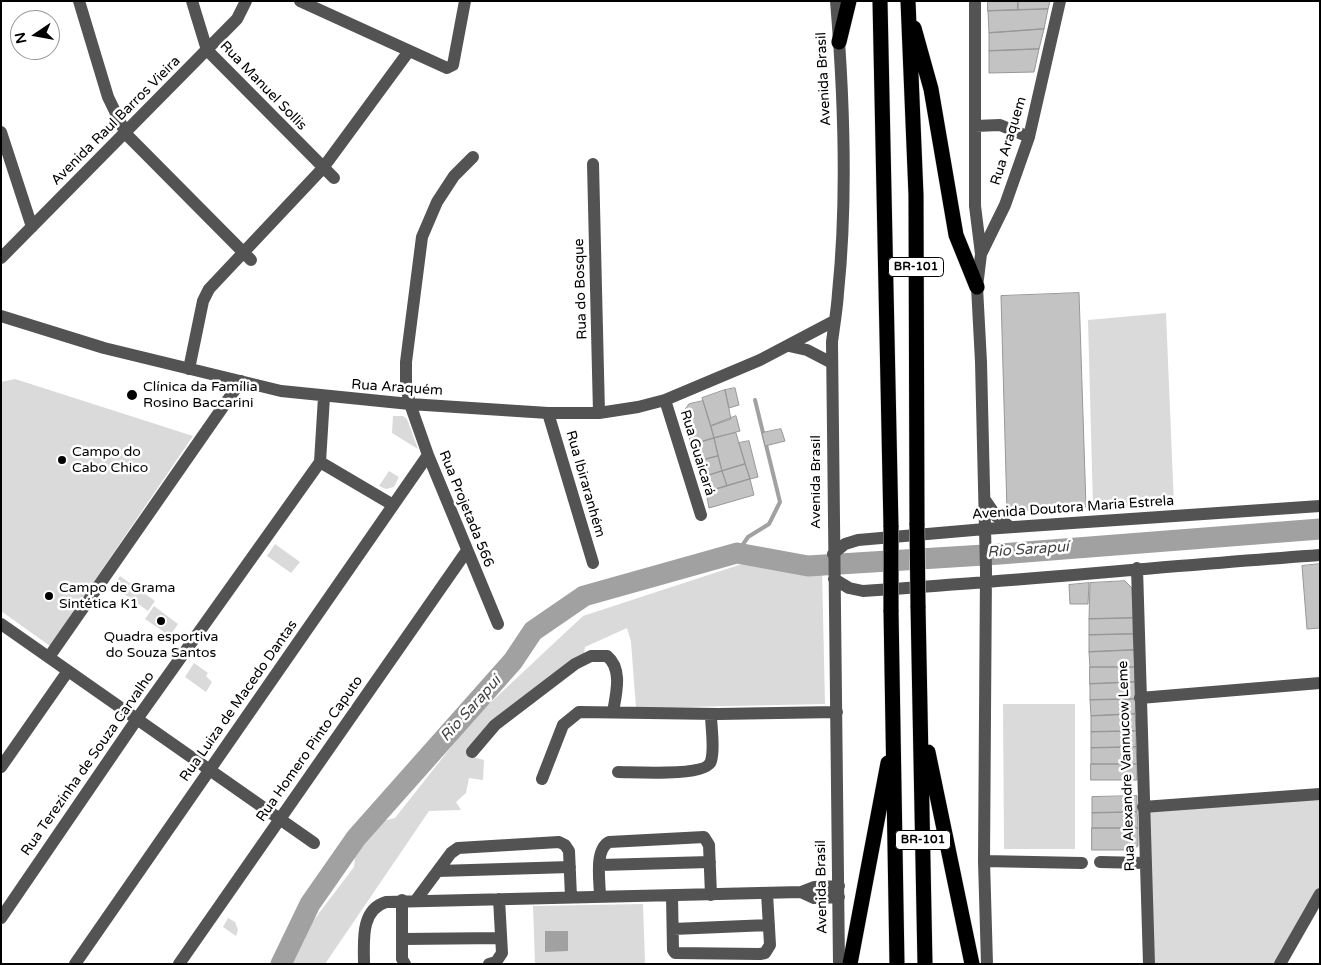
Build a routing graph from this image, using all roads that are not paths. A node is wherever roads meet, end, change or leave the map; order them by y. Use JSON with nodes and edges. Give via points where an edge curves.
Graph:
{"nodes":[{"id":1,"x":78,"y":1,"type":"edge"},
{"id":2,"x":192,"y":1,"type":"edge"},
{"id":3,"x":246,"y":1,"type":"edge"},
{"id":4,"x":300,"y":1,"type":"edge"},
{"id":5,"x":465,"y":1,"type":"edge"},
{"id":6,"x":836,"y":1,"type":"edge"},
{"id":7,"x":849,"y":1,"type":"edge"},
{"id":8,"x":880,"y":1,"type":"edge"},
{"id":9,"x":975,"y":1,"type":"edge"},
{"id":10,"x":1060,"y":1,"type":"edge"},
{"id":11,"x":908,"y":6,"type":"edge"},
{"id":12,"x":839,"y":42,"type":"junction"},
{"id":13,"x":207,"y":50,"type":"junction"},
{"id":14,"x":410,"y":51,"type":"junction"},
{"id":15,"x":975,"y":126,"type":"junction"},
{"id":16,"x":1,"y":132,"type":"edge"},
{"id":17,"x":126,"y":134,"type":"junction"},
{"id":18,"x":1029,"y":137,"type":"junction"},
{"id":19,"x":473,"y":158,"type":"dead end"},
{"id":20,"x":593,"y":164,"type":"dead end"},
{"id":21,"x":323,"y":168,"type":"junction"},
{"id":22,"x":334,"y":178,"type":"dead end"},
{"id":23,"x":32,"y":227,"type":"junction"},
{"id":24,"x":982,"y":254,"type":"junction"},
{"id":25,"x":247,"y":257,"type":"junction"},
{"id":26,"x":1,"y":258,"type":"edge"},
{"id":27,"x":976,"y":287,"type":"junction"},
{"id":28,"x":1,"y":316,"type":"edge"},
{"id":29,"x":834,"y":321,"type":"junction"},
{"id":30,"x":789,"y":346,"type":"junction"},
{"id":31,"x":832,"y":363,"type":"junction"},
{"id":32,"x":189,"y":369,"type":"junction"},
{"id":33,"x":240,"y":381,"type":"junction"},
{"id":34,"x":324,"y":397,"type":"junction"},
{"id":35,"x":665,"y":400,"type":"junction"},
{"id":36,"x":410,"y":404,"type":"junction"},
{"id":37,"x":599,"y":412,"type":"junction"},
{"id":38,"x":548,"y":413,"type":"junction"},
{"id":39,"x":428,"y":455,"type":"junction"},
{"id":40,"x":320,"y":462,"type":"junction"},
{"id":41,"x":985,"y":500,"type":"junction"},
{"id":42,"x":393,"y":506,"type":"junction"},
{"id":43,"x":1320,"y":506,"type":"edge"},
{"id":44,"x":700,"y":515,"type":"dead end"},
{"id":45,"x":1010,"y":527,"type":"junction"},
{"id":46,"x":985,"y":529,"type":"junction"},
{"id":47,"x":466,"y":552,"type":"junction"},
{"id":48,"x":1320,"y":554,"type":"edge"},
{"id":49,"x":833,"y":556,"type":"junction"},
{"id":50,"x":593,"y":563,"type":"dead end"},
{"id":51,"x":1137,"y":568,"type":"junction"},
{"id":52,"x":834,"y":577,"type":"junction"},
{"id":53,"x":1004,"y":582,"type":"junction"},
{"id":54,"x":986,"y":583,"type":"junction"},
{"id":55,"x":986,"y":600,"type":"junction"},
{"id":56,"x":1,"y":624,"type":"edge"},
{"id":57,"x":498,"y":624,"type":"dead end"},
{"id":58,"x":49,"y":657,"type":"junction"},
{"id":59,"x":68,"y":671,"type":"junction"},
{"id":60,"x":1320,"y":683,"type":"edge"},
{"id":61,"x":1140,"y":698,"type":"junction"},
{"id":62,"x":613,"y":712,"type":"junction"},
{"id":63,"x":836,"y":712,"type":"junction"},
{"id":64,"x":711,"y":714,"type":"junction"},
{"id":65,"x":920,"y":716,"type":"junction"},
{"id":66,"x":137,"y":719,"type":"junction"},
{"id":67,"x":894,"y":727,"type":"junction"},
{"id":68,"x":472,"y":752,"type":"dead end"},
{"id":69,"x":1,"y":767,"type":"edge"},
{"id":70,"x":210,"y":770,"type":"junction"},
{"id":71,"x":618,"y":772,"type":"dead end"},
{"id":72,"x":542,"y":779,"type":"dead end"},
{"id":73,"x":1320,"y":794,"type":"edge"},
{"id":74,"x":1143,"y":807,"type":"junction"},
{"id":75,"x":278,"y":819,"type":"junction"},
{"id":76,"x":314,"y":842,"type":"dead end"},
{"id":77,"x":984,"y":861,"type":"junction"},
{"id":78,"x":710,"y":862,"type":"junction"},
{"id":79,"x":1100,"y":862,"type":"dead end"},
{"id":80,"x":1082,"y":863,"type":"dead end"},
{"id":81,"x":1145,"y":863,"type":"junction"},
{"id":82,"x":600,"y":865,"type":"junction"},
{"id":83,"x":570,"y":867,"type":"junction"},
{"id":84,"x":438,"y":871,"type":"junction"},
{"id":85,"x":839,"y":892,"type":"junction"},
{"id":86,"x":767,"y":893,"type":"junction"},
{"id":87,"x":1320,"y":894,"type":"edge"},
{"id":88,"x":711,"y":895,"type":"junction"},
{"id":89,"x":672,"y":896,"type":"junction"},
{"id":90,"x":571,"y":897,"type":"junction"},
{"id":91,"x":600,"y":897,"type":"junction"},
{"id":92,"x":499,"y":899,"type":"junction"},
{"id":93,"x":402,"y":900,"type":"junction"},
{"id":94,"x":416,"y":900,"type":"junction"},
{"id":95,"x":1,"y":918,"type":"edge"},
{"id":96,"x":769,"y":925,"type":"junction"},
{"id":97,"x":673,"y":929,"type":"junction"},
{"id":98,"x":501,"y":938,"type":"junction"},
{"id":99,"x":402,"y":939,"type":"junction"},
{"id":100,"x":75,"y":964,"type":"edge"},
{"id":101,"x":179,"y":964,"type":"edge"},
{"id":102,"x":364,"y":964,"type":"edge"},
{"id":103,"x":405,"y":964,"type":"edge"},
{"id":104,"x":489,"y":964,"type":"edge"},
{"id":105,"x":839,"y":964,"type":"edge"},
{"id":106,"x":850,"y":964,"type":"edge"},
{"id":107,"x":897,"y":964,"type":"edge"},
{"id":108,"x":925,"y":964,"type":"edge"},
{"id":109,"x":972,"y":964,"type":"edge"},
{"id":110,"x":987,"y":964,"type":"edge"},
{"id":111,"x":1149,"y":964,"type":"edge"},
{"id":112,"x":1280,"y":964,"type":"edge"}],
"edges":[{"from":1,"to":17,"type":"street","via":[[108,97]]},
{"from":2,"to":13,"type":"street","name":"Rua Manuel Sollis"},
{"from":3,"to":13,"type":"street","name":"Avenida Raul Barros Vieira","via":[[237,19]]},
{"from":4,"to":14,"type":"street"},
{"from":5,"to":14,"type":"street","via":[[453,65],[444,68]]},
{"from":6,"to":12,"type":"street","name":"Avenida Brasil"},
{"from":7,"to":12,"type":"highway"},
{"from":8,"to":67,"type":"highway","number":"BR-101","bridge":true},
{"from":9,"to":15,"type":"street"},
{"from":10,"to":18,"type":"street","name":"Rua Araquem"},
{"from":11,"to":27,"type":"highway","via":[[931,89],[956,235]]},
{"from":11,"to":65,"type":"highway","number":"BR-101","bridge":true,"via":[[916,195]]},
{"from":12,"to":29,"type":"street","name":"Avenida Brasil","via":[[844,181]]},
{"from":13,"to":17,"type":"street","name":"Avenida Raul Barros Vieira"},
{"from":13,"to":21,"type":"street","name":"Rua Manuel Sollis"},
{"from":14,"to":21,"type":"street"},
{"from":15,"to":18,"type":"street","via":[[1000,126]]},
{"from":15,"to":24,"type":"street","via":[[975,206]]},
{"from":16,"to":23,"type":"street"},
{"from":17,"to":23,"type":"street","name":"Avenida Raul Barros Vieira"},
{"from":17,"to":25,"type":"street"},
{"from":18,"to":24,"type":"street","name":"Rua Araquem","via":[[1005,205]]},
{"from":19,"to":36,"type":"street","name":"Rua Projetada 566","via":[[454,176],[422,237],[406,362]]},
{"from":20,"to":37,"type":"street","name":"Rua do Bosque"},
{"from":21,"to":22,"type":"street","name":"Rua Manuel Sollis"},
{"from":21,"to":25,"type":"street"},
{"from":23,"to":26,"type":"street","name":"Avenida Raul Barros Vieira"},
{"from":24,"to":27,"type":"street","name":"Rua Araquem"},
{"from":25,"to":32,"type":"street","via":[[209,289],[203,301]]},
{"from":27,"to":41,"type":"street"},
{"from":28,"to":32,"type":"street","name":"Rua Araquém","via":[[104,348]]},
{"from":29,"to":30,"type":"street","name":"Rua Araquém"},
{"from":29,"to":31,"type":"street","name":"Avenida Brasil"},
{"from":30,"to":31,"type":"street","via":[[807,350]]},
{"from":30,"to":35,"type":"street","name":"Rua Araquém"},
{"from":31,"to":49,"type":"street","name":"Avenida Brasil"},
{"from":32,"to":33,"type":"street","name":"Rua Araquém"},
{"from":33,"to":34,"type":"street","name":"Rua Araquém"},
{"from":33,"to":58,"type":"street"},
{"from":34,"to":36,"type":"street","name":"Rua Araquém"},
{"from":34,"to":40,"type":"street"},
{"from":35,"to":37,"type":"street","name":"Rua Araquém"},
{"from":35,"to":44,"type":"street","name":"Rua Guaicará"},
{"from":36,"to":38,"type":"street","name":"Rua Araquém"},
{"from":36,"to":39,"type":"street","name":"Rua Projetada 566"},
{"from":37,"to":38,"type":"street","name":"Rua Araquém"},
{"from":38,"to":50,"type":"street","name":"Rua Ibiraranhém"},
{"from":39,"to":42,"type":"street","name":"Rua Luiza de Macedo Dantas"},
{"from":39,"to":47,"type":"street","name":"Rua Projetada 566"},
{"from":40,"to":42,"type":"street"},
{"from":40,"to":66,"type":"street","name":"Rua Terezinha de Souza Carvalho"},
{"from":41,"to":45,"type":"street","via":[[996,516]]},
{"from":41,"to":46,"type":"street"},
{"from":42,"to":70,"type":"street","name":"Rua Luiza de Macedo Dantas"},
{"from":43,"to":45,"type":"street","name":"Avenida Doutora Maria Estrela"},
{"from":45,"to":46,"type":"street","name":"Avenida Doutora Maria Estrela"},
{"from":46,"to":49,"type":"street","name":"Avenida Doutora Maria Estrela","via":[[858,540],[845,544]]},
{"from":46,"to":54,"type":"street"},
{"from":47,"to":57,"type":"street","name":"Rua Projetada 566"},
{"from":47,"to":75,"type":"street","name":"Rua Homero Pinto Caputo"},
{"from":48,"to":51,"type":"street"},
{"from":49,"to":52,"type":"street","name":"Avenida Brasil"},
{"from":51,"to":53,"type":"street"},
{"from":51,"to":61,"type":"street","name":"Rua Alexandre Vannucow Leme"},
{"from":52,"to":54,"type":"street","via":[[849,588],[863,591]]},
{"from":52,"to":63,"type":"street","name":"Avenida Brasil"},
{"from":53,"to":54,"type":"street"},
{"from":53,"to":55,"type":"street"},
{"from":54,"to":55,"type":"street"},
{"from":55,"to":77,"type":"street"},
{"from":56,"to":58,"type":"street"},
{"from":58,"to":59,"type":"street"},
{"from":59,"to":66,"type":"street"},
{"from":59,"to":69,"type":"street"},
{"from":60,"to":61,"type":"street"},
{"from":61,"to":74,"type":"street","name":"Rua Alexandre Vannucow Leme"},
{"from":62,"to":64,"type":"street"},
{"from":62,"to":68,"type":"street","via":[[616,669],[607,656],[591,656],[575,664],[495,725]]},
{"from":62,"to":72,"type":"street","via":[[579,712],[570,717],[556,737]]},
{"from":63,"to":64,"type":"street"},
{"from":63,"to":85,"type":"street","name":"Avenida Brasil"},
{"from":64,"to":71,"type":"street","via":[[712,754],[708,767],[694,771]]},
{"from":65,"to":108,"type":"highway","number":"BR-101"},
{"from":65,"to":109,"type":"highway"},
{"from":66,"to":70,"type":"street"},
{"from":66,"to":95,"type":"street","name":"Rua Terezinha de Souza Carvalho"},
{"from":67,"to":106,"type":"highway"},
{"from":67,"to":107,"type":"highway","number":"BR-101"},
{"from":70,"to":75,"type":"street"},
{"from":70,"to":100,"type":"street","name":"Rua Luiza de Macedo Dantas"},
{"from":73,"to":74,"type":"street"},
{"from":74,"to":81,"type":"street","name":"Rua Alexandre Vannucow Leme"},
{"from":75,"to":76,"type":"street"},
{"from":75,"to":101,"type":"street","name":"Rua Homero Pinto Caputo"},
{"from":77,"to":80,"type":"street"},
{"from":77,"to":110,"type":"street"},
{"from":78,"to":82,"type":"street"},
{"from":78,"to":82,"type":"street","via":[[709,845],[704,838],[609,842],[601,849]]},
{"from":78,"to":88,"type":"street"},
{"from":79,"to":81,"type":"street"},
{"from":81,"to":111,"type":"street","name":"Rua Alexandre Vannucow Leme"},
{"from":82,"to":91,"type":"street"},
{"from":83,"to":84,"type":"street"},
{"from":83,"to":84,"type":"street","via":[[569,851],[559,842],[458,848]]},
{"from":83,"to":90,"type":"street"},
{"from":84,"to":94,"type":"street"},
{"from":85,"to":86,"type":"street","via":[[814,887],[801,892]]},
{"from":85,"to":105,"type":"street","name":"Avenida Brasil"},
{"from":86,"to":88,"type":"street"},
{"from":86,"to":96,"type":"street"},
{"from":87,"to":112,"type":"street"},
{"from":88,"to":89,"type":"street"},
{"from":89,"to":91,"type":"street"},
{"from":89,"to":97,"type":"street"},
{"from":90,"to":91,"type":"street"},
{"from":90,"to":92,"type":"street"},
{"from":92,"to":94,"type":"street"},
{"from":92,"to":98,"type":"street"},
{"from":93,"to":94,"type":"street"},
{"from":93,"to":99,"type":"street"},
{"from":93,"to":102,"type":"street","via":[[382,903],[370,913],[364,935]]},
{"from":96,"to":97,"type":"street"},
{"from":96,"to":97,"type":"street","via":[[770,946],[760,954],[678,955],[673,950]]},
{"from":98,"to":99,"type":"street"},
{"from":98,"to":104,"type":"street","via":[[500,959]]},
{"from":99,"to":103,"type":"street"}]}
